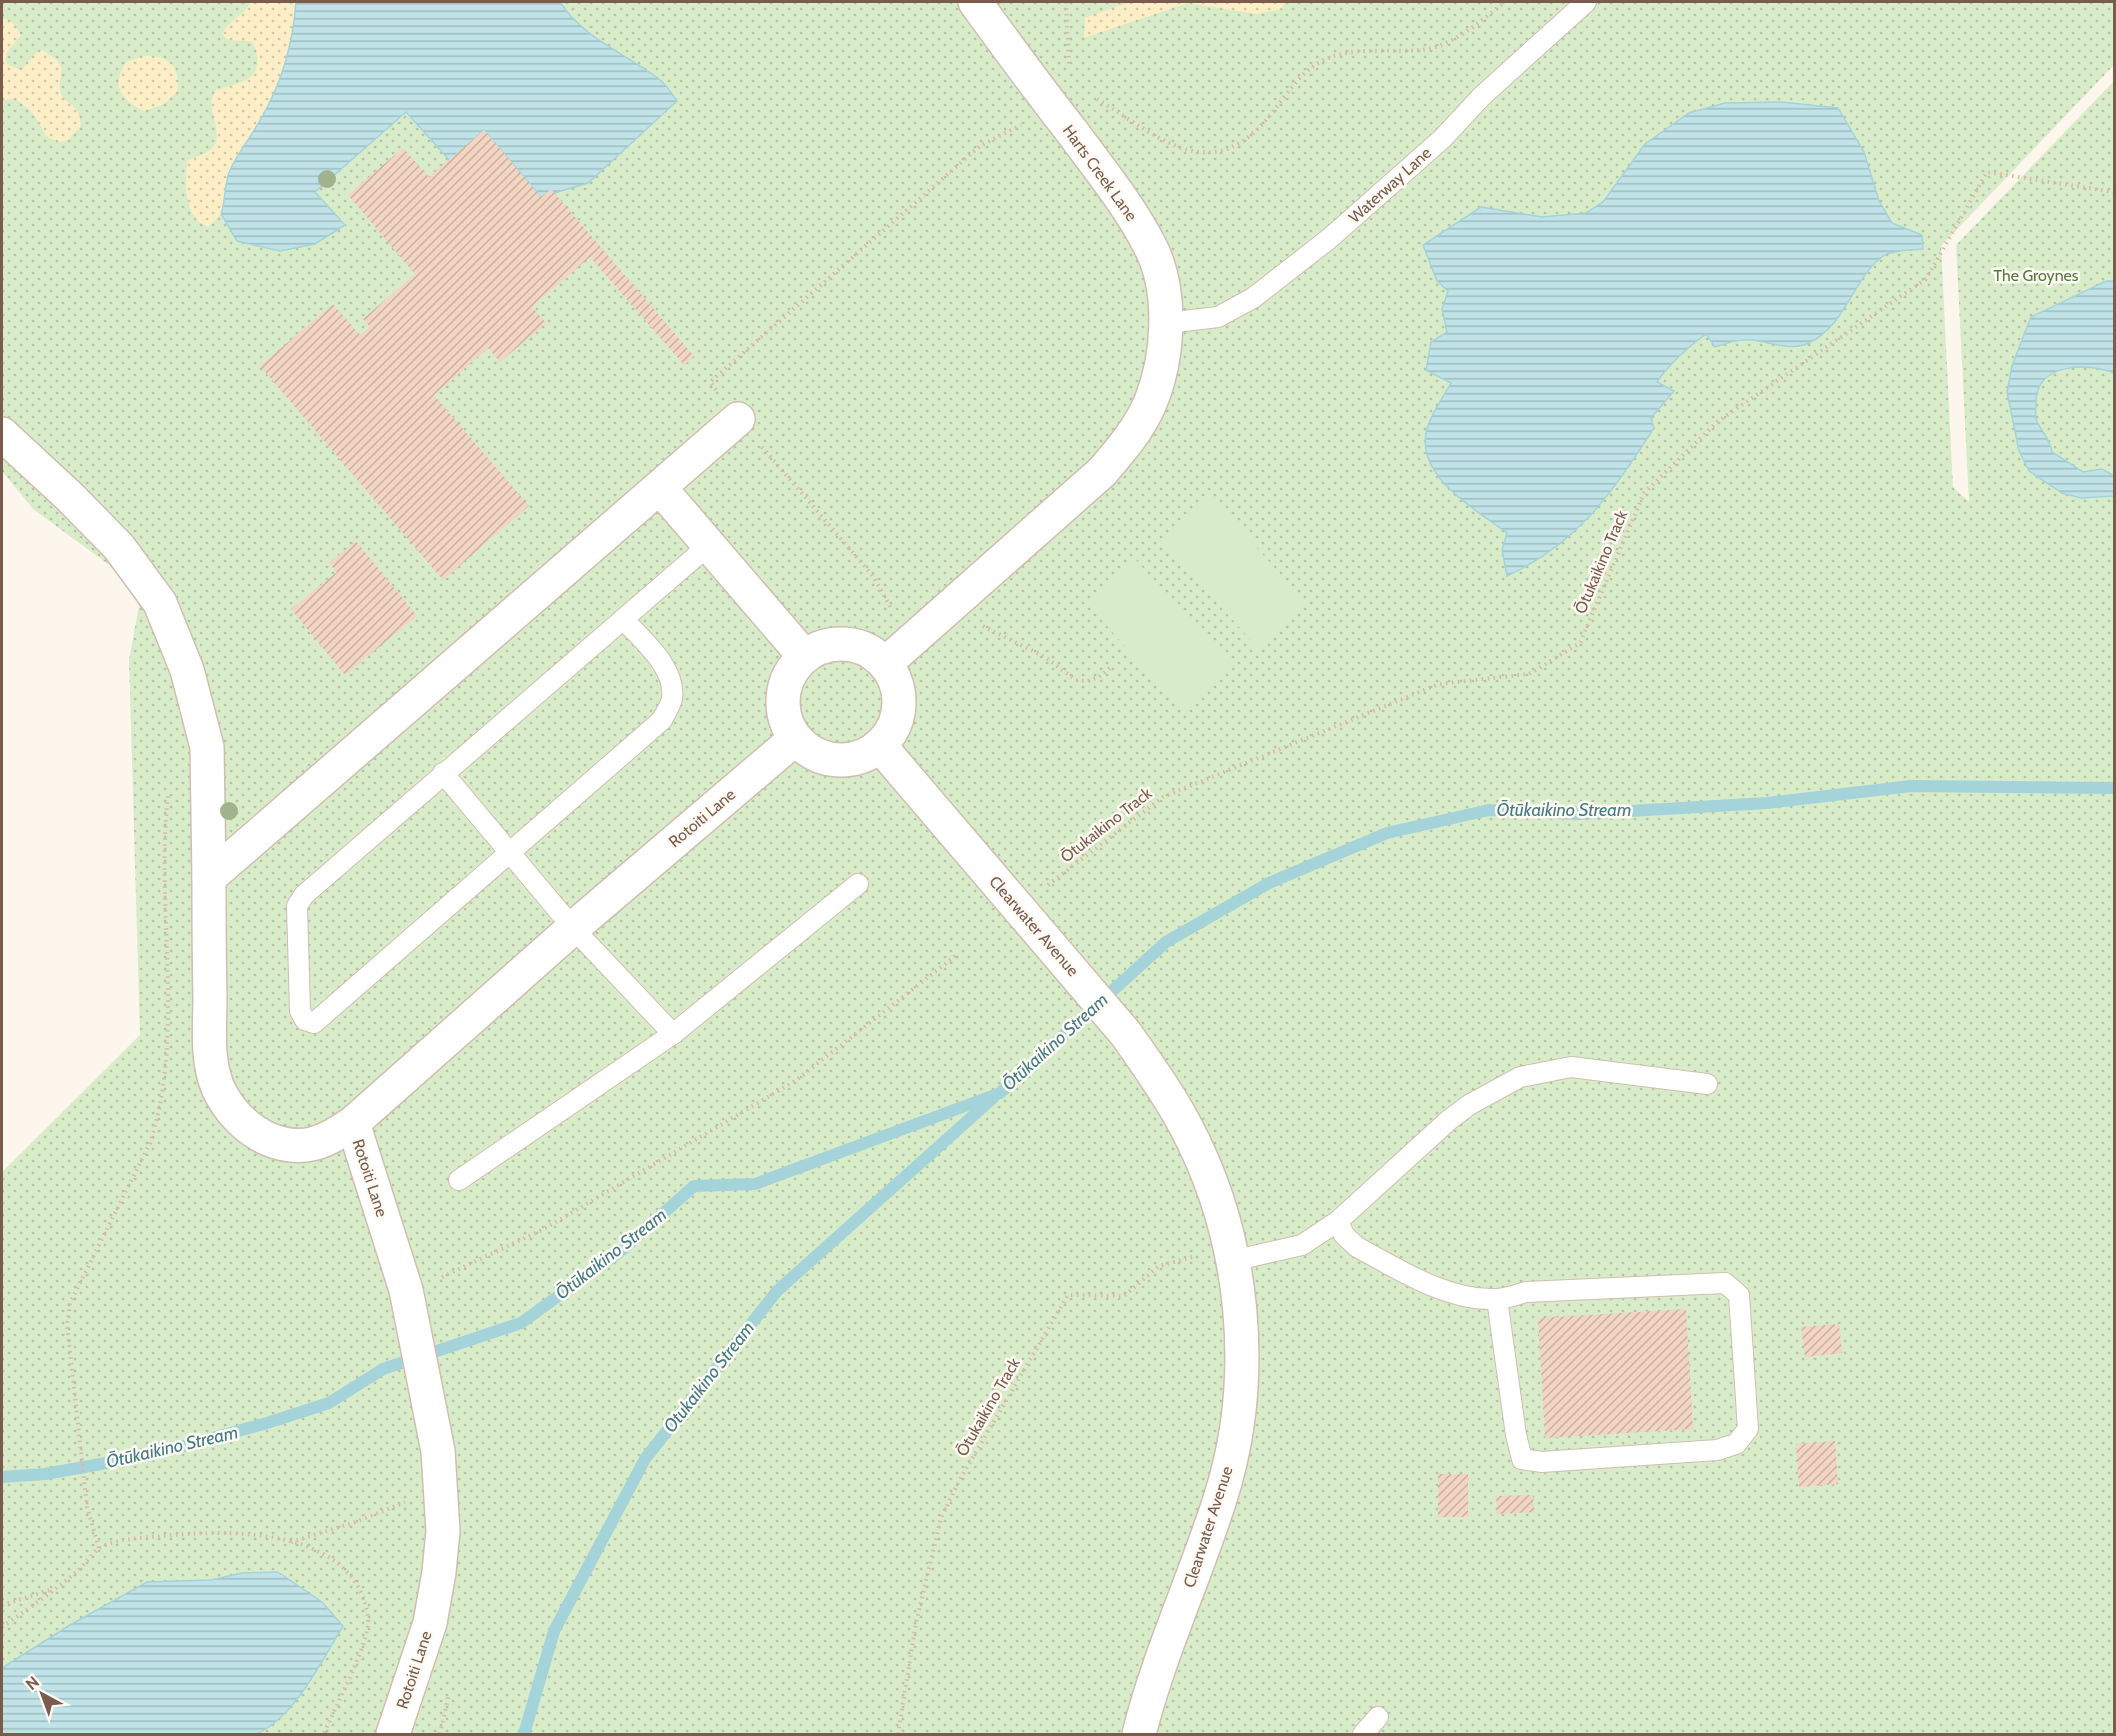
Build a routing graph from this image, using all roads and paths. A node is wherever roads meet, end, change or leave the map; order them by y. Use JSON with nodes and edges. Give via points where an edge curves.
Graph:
{"nodes":[{"id":1,"x":975,"y":2,"type":"edge"},
{"id":2,"x":1066,"y":2,"type":"edge"},
{"id":3,"x":1505,"y":2,"type":"edge"},
{"id":4,"x":1586,"y":2,"type":"edge"},
{"id":5,"x":1066,"y":102,"type":"junction"},
{"id":6,"x":2115,"y":192,"type":"edge"},
{"id":7,"x":1167,"y":323,"type":"junction"},
{"id":8,"x":738,"y":419,"type":"junction"},
{"id":9,"x":2,"y":434,"type":"edge"},
{"id":10,"x":660,"y":488,"type":"junction"},
{"id":11,"x":709,"y":545,"type":"junction"},
{"id":12,"x":948,"y":607,"type":"junction"},
{"id":13,"x":623,"y":619,"type":"junction"},
{"id":14,"x":897,"y":653,"type":"junction"},
{"id":15,"x":804,"y":656,"type":"junction"},
{"id":16,"x":1112,"y":666,"type":"dead end"},
{"id":17,"x":795,"y":740,"type":"junction"},
{"id":18,"x":880,"y":746,"type":"junction"},
{"id":19,"x":443,"y":773,"type":"junction"},
{"id":20,"x":168,"y":790,"type":"dead end"},
{"id":21,"x":509,"y":851,"type":"junction"},
{"id":22,"x":209,"y":878,"type":"junction"},
{"id":23,"x":858,"y":884,"type":"dead end"},
{"id":24,"x":1044,"y":888,"type":"dead end"},
{"id":25,"x":573,"y":928,"type":"junction"},
{"id":26,"x":958,"y":954,"type":"dead end"},
{"id":27,"x":673,"y":1034,"type":"junction"},
{"id":28,"x":1707,"y":1084,"type":"dead end"},
{"id":29,"x":352,"y":1123,"type":"junction"},
{"id":30,"x":459,"y":1180,"type":"dead end"},
{"id":31,"x":1338,"y":1221,"type":"junction"},
{"id":32,"x":1231,"y":1253,"type":"junction"},
{"id":33,"x":438,"y":1279,"type":"dead end"},
{"id":34,"x":1497,"y":1299,"type":"junction"},
{"id":35,"x":440,"y":1485,"type":"junction"},
{"id":36,"x":290,"y":1542,"type":"junction"},
{"id":37,"x":99,"y":1548,"type":"junction"},
{"id":38,"x":54,"y":1589,"type":"junction"},
{"id":39,"x":2,"y":1605,"type":"edge"},
{"id":40,"x":2,"y":1627,"type":"edge"},
{"id":41,"x":1378,"y":1717,"type":"dead end"},
{"id":42,"x":324,"y":1734,"type":"edge"},
{"id":43,"x":393,"y":1734,"type":"edge"},
{"id":44,"x":898,"y":1734,"type":"edge"},
{"id":45,"x":1139,"y":1734,"type":"edge"},
{"id":46,"x":1363,"y":1734,"type":"edge"}],
"edges":[{"from":1,"to":5,"type":"street","name":"Harts Creek Lane"},
{"from":2,"to":5,"type":"path"},
{"from":3,"to":5,"type":"path","via":[[1450,43],[1422,50],[1353,51],[1324,59],[1303,75],[1258,132],[1222,153],[1193,152],[1165,142],[1096,98]]},
{"from":4,"to":7,"type":"lane","name":"Waterway Lane","via":[[1496,83],[1443,138],[1330,238],[1253,298],[1218,317]]},
{"from":5,"to":7,"type":"street","name":"Harts Creek Lane","via":[[1152,248]]},
{"from":5,"to":8,"type":"path","via":[[980,147],[710,382]]},
{"from":6,"to":24,"type":"path","name":"Ōtukaikino Track","via":[[1987,172],[1926,279],[1718,422],[1644,493],[1580,643],[1529,675],[1439,684],[1163,796]]},
{"from":7,"to":12,"type":"street","name":"Harts Creek Lane","via":[[1150,401],[1129,440],[1102,472]]},
{"from":8,"to":10,"type":"street"},
{"from":8,"to":14,"type":"path","via":[[873,576]]},
{"from":9,"to":22,"type":"street","via":[[119,547],[160,603],[187,670],[207,747]]},
{"from":10,"to":11,"type":"street"},
{"from":10,"to":22,"type":"street"},
{"from":11,"to":13,"type":"lane"},
{"from":11,"to":15,"type":"street"},
{"from":12,"to":14,"type":"street"},
{"from":12,"to":16,"type":"path","via":[[1045,657],[1076,680],[1099,677]]},
{"from":13,"to":19,"type":"lane"},
{"from":13,"to":21,"type":"lane","via":[[662,663],[670,678],[672,699],[662,720]]},
{"from":14,"to":15,"type":"street","via":[[837,643]]},
{"from":14,"to":18,"type":"street","via":[[898,714],[892,731]]},
{"from":15,"to":17,"type":"street","via":[[784,687],[782,706]]},
{"from":17,"to":18,"type":"street","via":[[810,753],[828,760],[865,756]]},
{"from":17,"to":25,"type":"street","name":"Rotoiti Lane"},
{"from":18,"to":32,"type":"street","name":"Clearwater Avenue","via":[[1126,1034],[1159,1080],[1210,1179]]},
{"from":19,"to":21,"type":"lane"},
{"from":19,"to":21,"type":"lane","via":[[304,895],[297,906],[300,1011],[304,1020],[314,1023]]},
{"from":20,"to":37,"type":"path","via":[[164,1087],[150,1143],[70,1303],[67,1324],[87,1508]]},
{"from":21,"to":25,"type":"lane"},
{"from":22,"to":29,"type":"street","via":[[210,1056],[218,1087],[235,1114],[254,1132],[280,1144],[299,1146],[329,1140]]},
{"from":23,"to":27,"type":"lane"},
{"from":25,"to":27,"type":"lane"},
{"from":25,"to":29,"type":"street","name":"Rotoiti Lane"},
{"from":26,"to":33,"type":"path","via":[[795,1081],[544,1228]]},
{"from":27,"to":30,"type":"lane"},
{"from":28,"to":31,"type":"lane","via":[[1571,1067],[1520,1077],[1449,1120]]},
{"from":29,"to":35,"type":"street","name":"Rotoiti Lane","via":[[406,1290],[433,1417]]},
{"from":31,"to":32,"type":"lane","via":[[1302,1245]]},
{"from":31,"to":34,"type":"lane","via":[[1344,1235],[1357,1247],[1396,1268],[1455,1294]]},
{"from":32,"to":44,"type":"path","name":"Ōtukaikino Track","via":[[1159,1266],[1124,1296],[1068,1295],[941,1518],[916,1623]]},
{"from":32,"to":45,"type":"street","name":"Clearwater Avenue","via":[[1239,1297],[1243,1362],[1238,1424],[1221,1497]]},
{"from":34,"to":34,"type":"lane","via":[[1526,1292],[1725,1283],[1739,1295],[1748,1429],[1736,1444],[1717,1450],[1542,1462],[1522,1459]]},
{"from":35,"to":36,"type":"path","via":[[353,1524]]},
{"from":35,"to":43,"type":"street","name":"Rotoiti Lane","via":[[443,1531],[430,1623]]},
{"from":36,"to":37,"type":"path","via":[[247,1533],[204,1532],[120,1541]]},
{"from":36,"to":42,"type":"path","via":[[323,1553],[348,1573],[363,1594],[369,1618],[364,1642]]},
{"from":37,"to":38,"type":"path"},
{"from":38,"to":39,"type":"path"},
{"from":38,"to":40,"type":"path"},
{"from":41,"to":46,"type":"lane"}]}
